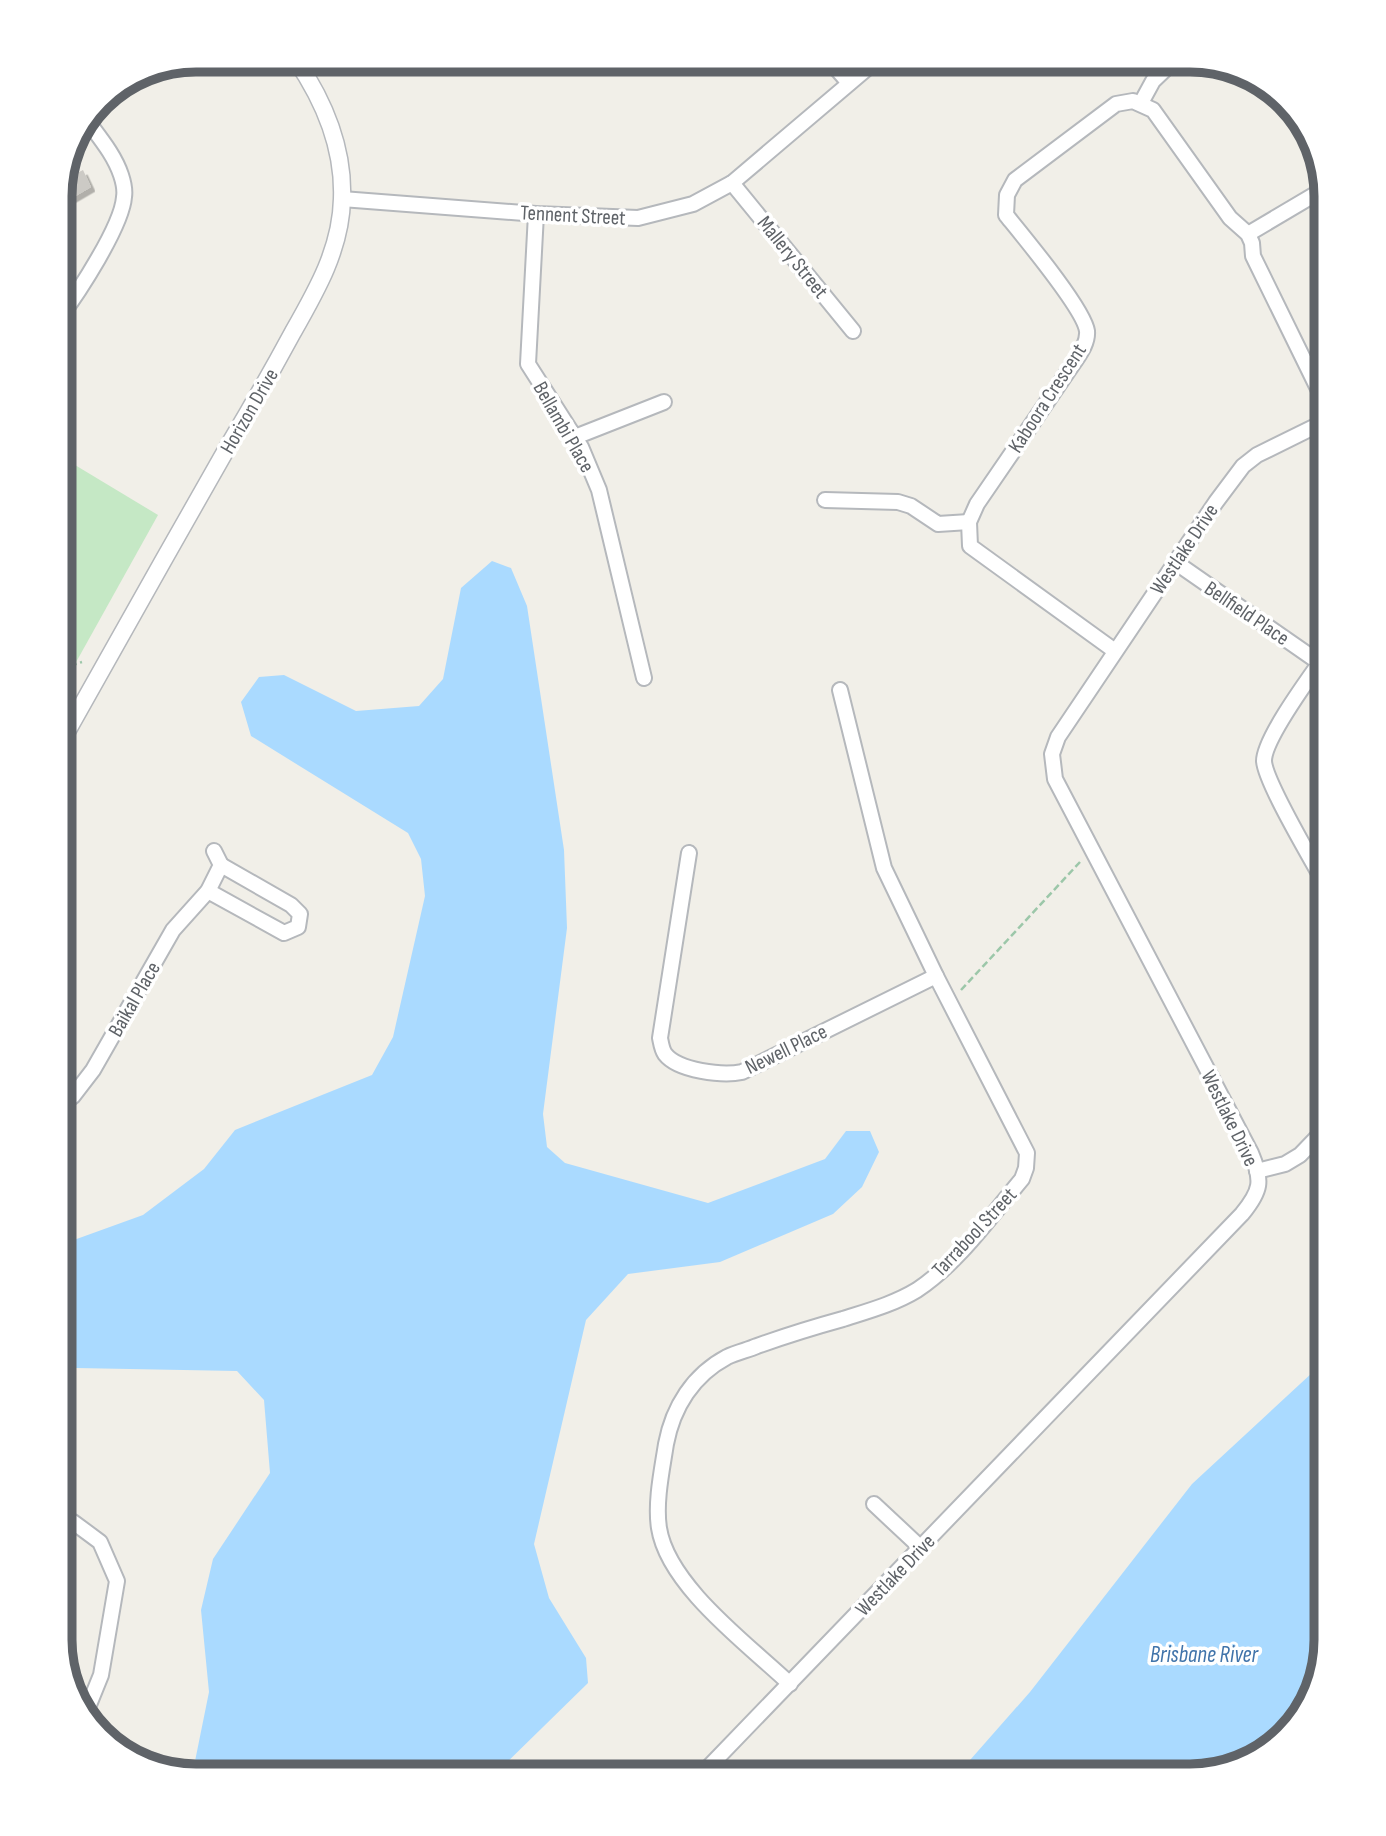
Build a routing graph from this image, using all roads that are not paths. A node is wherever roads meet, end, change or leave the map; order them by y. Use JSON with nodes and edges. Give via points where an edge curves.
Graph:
{"nodes":[{"id":1,"x":304,"y":72,"type":"edge"},
{"id":2,"x":839,"y":72,"type":"edge"},
{"id":3,"x":862,"y":72,"type":"edge"},
{"id":4,"x":1162,"y":72,"type":"edge"},
{"id":5,"x":849,"y":83,"type":"junction"},
{"id":6,"x":1141,"y":103,"type":"junction"},
{"id":7,"x":92,"y":128,"type":"edge"},
{"id":8,"x":732,"y":183,"type":"junction"},
{"id":9,"x":1314,"y":195,"type":"edge"},
{"id":10,"x":342,"y":199,"type":"junction"},
{"id":11,"x":536,"y":214,"type":"junction"},
{"id":12,"x":1248,"y":234,"type":"junction"},
{"id":13,"x":72,"y":302,"type":"edge"},
{"id":14,"x":853,"y":331,"type":"dead end"},
{"id":15,"x":1314,"y":380,"type":"edge"},
{"id":16,"x":664,"y":402,"type":"dead end"},
{"id":17,"x":1314,"y":428,"type":"edge"},
{"id":18,"x":575,"y":437,"type":"junction"},
{"id":19,"x":825,"y":500,"type":"dead end"},
{"id":20,"x":969,"y":522,"type":"junction"},
{"id":21,"x":1175,"y":562,"type":"junction"},
{"id":22,"x":1115,"y":651,"type":"junction"},
{"id":23,"x":1314,"y":652,"type":"edge"},
{"id":24,"x":1314,"y":672,"type":"edge"},
{"id":25,"x":644,"y":678,"type":"dead end"},
{"id":26,"x":840,"y":690,"type":"dead end"},
{"id":27,"x":72,"y":723,"type":"edge"},
{"id":28,"x":214,"y":851,"type":"dead end"},
{"id":29,"x":689,"y":853,"type":"dead end"},
{"id":30,"x":1314,"y":864,"type":"edge"},
{"id":31,"x":221,"y":865,"type":"junction"},
{"id":32,"x":208,"y":891,"type":"junction"},
{"id":33,"x":936,"y":976,"type":"junction"},
{"id":34,"x":72,"y":1098,"type":"edge"},
{"id":35,"x":1314,"y":1140,"type":"edge"},
{"id":36,"x":1257,"y":1171,"type":"junction"},
{"id":37,"x":874,"y":1503,"type":"dead end"},
{"id":38,"x":72,"y":1522,"type":"edge"},
{"id":39,"x":921,"y":1548,"type":"junction"},
{"id":40,"x":790,"y":1684,"type":"junction"},
{"id":41,"x":90,"y":1703,"type":"edge"},
{"id":42,"x":711,"y":1764,"type":"edge"}],
"edges":[{"from":1,"to":10,"type":"street","name":"Horizon Drive","via":[[329,121]]},
{"from":2,"to":5,"type":"street"},
{"from":3,"to":5,"type":"street","name":"Tennent Street"},
{"from":4,"to":6,"type":"street"},
{"from":5,"to":8,"type":"street","name":"Tennent Street"},
{"from":6,"to":12,"type":"street","via":[[1153,110],[1230,218]]},
{"from":6,"to":20,"type":"street","name":"Kaboora Crescent","via":[[1115,104],[1024,172],[1010,188],[1006,215],[1074,306],[1087,332],[1085,346]]},
{"from":7,"to":13,"type":"street","via":[[121,176],[124,196],[118,222]]},
{"from":8,"to":11,"type":"street","name":"Tennent Street","via":[[693,204],[638,218]]},
{"from":8,"to":14,"type":"street","name":"Mallery Street"},
{"from":9,"to":12,"type":"street"},
{"from":10,"to":11,"type":"street","name":"Tennent Street"},
{"from":10,"to":27,"type":"street","name":"Horizon Drive","via":[[334,247],[317,290]]},
{"from":11,"to":18,"type":"street","name":"Bellambi Place","via":[[528,364]]},
{"from":12,"to":15,"type":"street","via":[[1254,256]]},
{"from":16,"to":18,"type":"street"},
{"from":17,"to":21,"type":"street","name":"Westlake Drive","via":[[1243,466]]},
{"from":18,"to":25,"type":"street","name":"Bellambi Place","via":[[599,490]]},
{"from":19,"to":20,"type":"street","via":[[898,502],[938,524]]},
{"from":20,"to":22,"type":"street","via":[[970,546]]},
{"from":21,"to":22,"type":"street","name":"Westlake Drive"},
{"from":21,"to":23,"type":"street","name":"Bellfield Place"},
{"from":22,"to":36,"type":"street","name":"Westlake Drive","via":[[1058,737],[1052,754],[1055,779]]},
{"from":24,"to":30,"type":"street","name":"Bellfield Place","via":[[1268,744],[1264,761]]},
{"from":26,"to":33,"type":"street","name":"Tarrabool Street","via":[[884,869]]},
{"from":28,"to":31,"type":"street"},
{"from":29,"to":33,"type":"street","name":"Newell Place","via":[[660,1038],[664,1053],[678,1065],[727,1075],[741,1072]]},
{"from":31,"to":32,"type":"street","name":"Baikal Place"},
{"from":31,"to":32,"type":"street","via":[[291,905],[300,914],[298,927],[285,933]]},
{"from":32,"to":34,"type":"street","name":"Baikal Place","via":[[173,930],[93,1070]]},
{"from":33,"to":40,"type":"street","name":"Tarrabool Street","via":[[1027,1153],[1022,1179],[945,1267],[915,1291],[884,1306],[728,1356],[680,1400],[668,1432],[659,1526],[668,1555],[707,1606]]},
{"from":35,"to":36,"type":"street","via":[[1285,1164]]},
{"from":36,"to":39,"type":"street","name":"Westlake Drive","via":[[1257,1194],[1242,1214]]},
{"from":37,"to":39,"type":"street"},
{"from":38,"to":41,"type":"street","via":[[100,1542],[117,1581],[101,1675]]},
{"from":39,"to":40,"type":"street","name":"Westlake Drive"},
{"from":40,"to":42,"type":"street","name":"Westlake Drive"}]}
